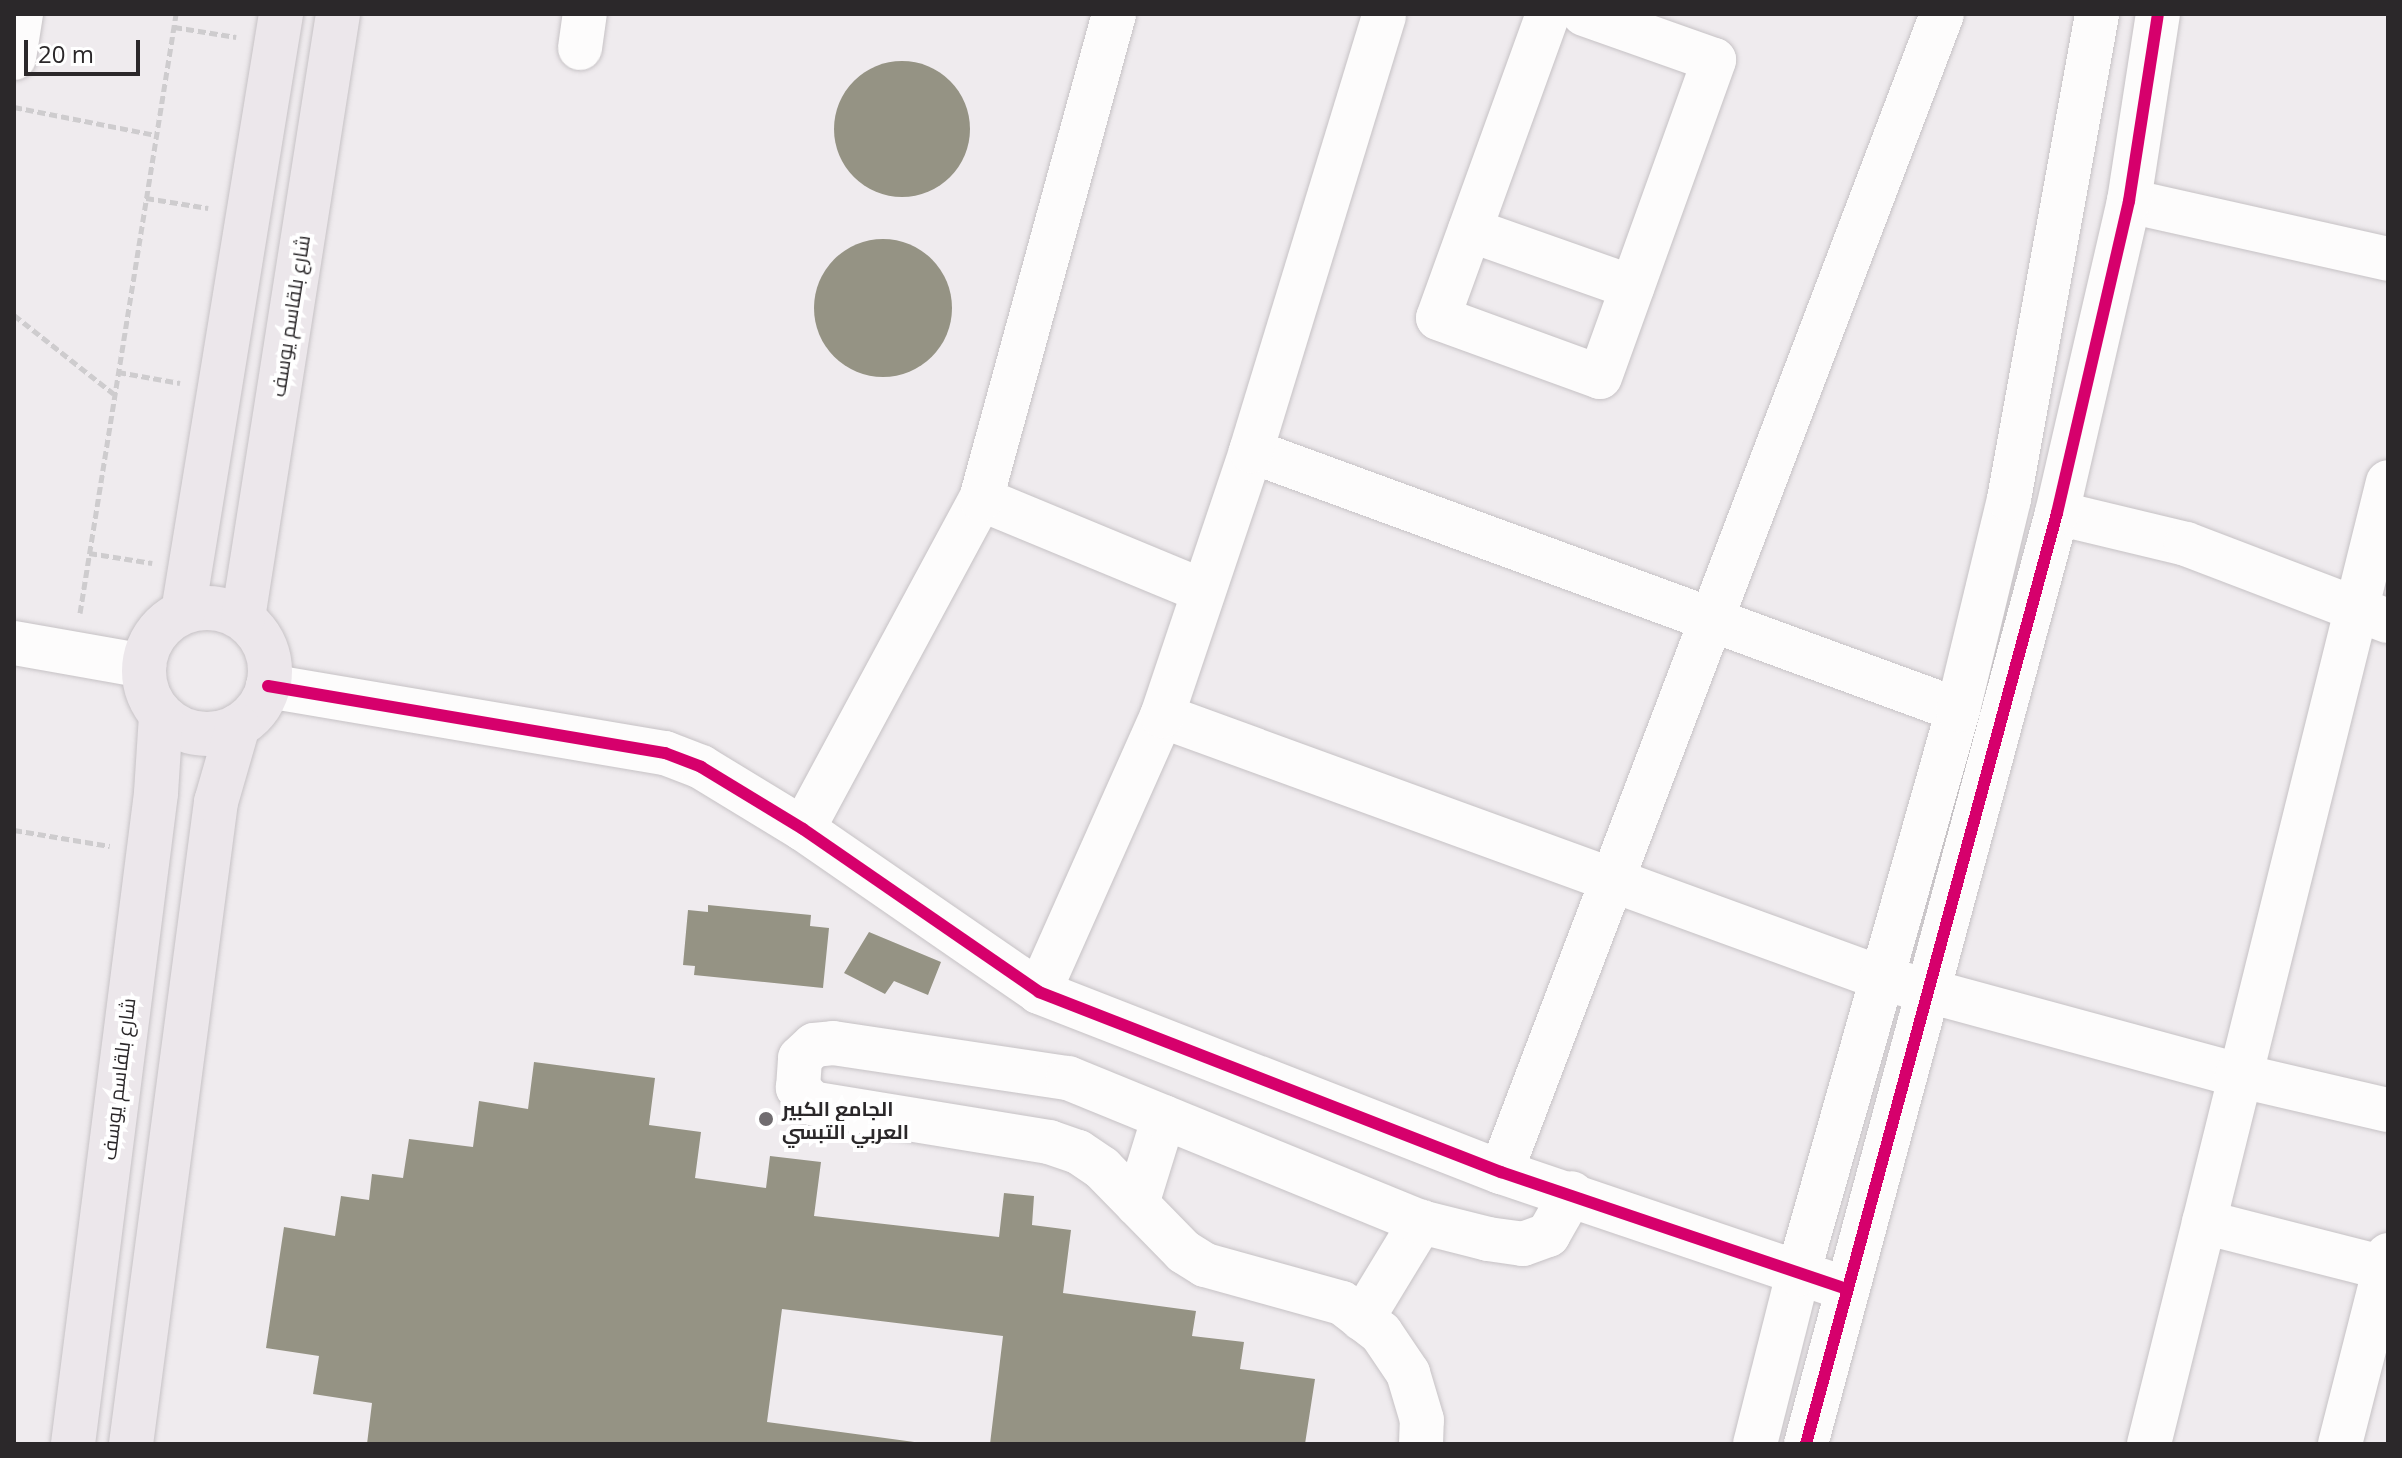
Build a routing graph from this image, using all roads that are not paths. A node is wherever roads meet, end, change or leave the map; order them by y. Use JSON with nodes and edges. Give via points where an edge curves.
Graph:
{"nodes":[{"id":1,"x":21,"y":14,"type":"edge"},
{"id":2,"x":338,"y":14,"type":"edge"},
{"id":3,"x":1114,"y":14,"type":"edge"},
{"id":4,"x":1548,"y":14,"type":"edge"},
{"id":5,"x":1584,"y":14,"type":"edge"},
{"id":6,"x":1942,"y":14,"type":"edge"},
{"id":7,"x":2158,"y":14,"type":"edge"},
{"id":8,"x":1384,"y":15,"type":"edge"},
{"id":9,"x":2086,"y":19,"type":"edge"},
{"id":10,"x":279,"y":29,"type":"edge"},
{"id":11,"x":14,"y":58,"type":"edge"},
{"id":12,"x":2129,"y":201,"type":"junction"},
{"id":13,"x":1470,"y":230,"type":"junction"},
{"id":14,"x":2388,"y":259,"type":"edge"},
{"id":15,"x":1632,"y":287,"type":"junction"},
{"id":16,"x":1251,"y":451,"type":"junction"},
{"id":17,"x":2388,"y":482,"type":"edge"},
{"id":18,"x":981,"y":499,"type":"junction"},
{"id":19,"x":2057,"y":513,"type":"junction"},
{"id":20,"x":1203,"y":591,"type":"junction"},
{"id":21,"x":183,"y":612,"type":"junction"},
{"id":22,"x":2373,"y":613,"type":"edge"},
{"id":23,"x":1712,"y":617,"type":"junction"},
{"id":24,"x":243,"y":618,"type":"junction"},
{"id":25,"x":14,"y":643,"type":"edge"},
{"id":26,"x":144,"y":666,"type":"junction"},
{"id":27,"x":268,"y":686,"type":"junction"},
{"id":28,"x":1958,"y":710,"type":"junction"},
{"id":29,"x":161,"y":715,"type":"junction"},
{"id":30,"x":1162,"y":716,"type":"junction"},
{"id":31,"x":238,"y":726,"type":"junction"},
{"id":32,"x":803,"y":829,"type":"junction"},
{"id":33,"x":1611,"y":883,"type":"junction"},
{"id":34,"x":1881,"y":978,"type":"junction"},
{"id":35,"x":1039,"y":992,"type":"junction"},
{"id":36,"x":1932,"y":992,"type":"junction"},
{"id":37,"x":2237,"y":1075,"type":"junction"},
{"id":38,"x":2388,"y":1110,"type":"edge"},
{"id":39,"x":1164,"y":1117,"type":"junction"},
{"id":40,"x":1501,"y":1172,"type":"junction"},
{"id":41,"x":1572,"y":1193,"type":"junction"},
{"id":42,"x":1137,"y":1204,"type":"junction"},
{"id":43,"x":1421,"y":1222,"type":"junction"},
{"id":44,"x":2204,"y":1222,"type":"junction"},
{"id":45,"x":2386,"y":1262,"type":"edge"},
{"id":46,"x":1798,"y":1274,"type":"junction"},
{"id":47,"x":1846,"y":1289,"type":"junction"},
{"id":48,"x":1362,"y":1319,"type":"junction"},
{"id":49,"x":73,"y":1444,"type":"edge"},
{"id":50,"x":131,"y":1444,"type":"edge"},
{"id":51,"x":1421,"y":1444,"type":"edge"},
{"id":52,"x":1755,"y":1444,"type":"edge"},
{"id":53,"x":1806,"y":1444,"type":"edge"},
{"id":54,"x":2149,"y":1444,"type":"edge"},
{"id":55,"x":2340,"y":1444,"type":"edge"}],
"edges":[{"from":1,"to":11,"type":"street"},
{"from":2,"to":24,"type":"main road","name":"شارع بلقاسم يوسف"},
{"from":3,"to":18,"type":"street"},
{"from":4,"to":13,"type":"street"},
{"from":5,"to":15,"type":"street","via":[[1714,60]]},
{"from":6,"to":23,"type":"street"},
{"from":7,"to":12,"type":"street"},
{"from":8,"to":16,"type":"street"},
{"from":9,"to":28,"type":"street","via":[[2009,499]]},
{"from":10,"to":21,"type":"main road"},
{"from":12,"to":14,"type":"street"},
{"from":12,"to":19,"type":"street"},
{"from":13,"to":15,"type":"street"},
{"from":13,"to":15,"type":"street","via":[[1438,318],[1600,377]]},
{"from":16,"to":20,"type":"street"},
{"from":16,"to":23,"type":"street"},
{"from":17,"to":22,"type":"street"},
{"from":18,"to":20,"type":"street"},
{"from":18,"to":32,"type":"street"},
{"from":19,"to":22,"type":"street","via":[[2186,544]]},
{"from":19,"to":36,"type":"street"},
{"from":20,"to":30,"type":"street"},
{"from":21,"to":24,"type":"main road","via":[[223,610]]},
{"from":21,"to":26,"type":"main road","via":[[152,639]]},
{"from":22,"to":37,"type":"street"},
{"from":23,"to":28,"type":"street"},
{"from":23,"to":33,"type":"street"},
{"from":24,"to":27,"type":"main road","via":[[268,652]]},
{"from":25,"to":26,"type":"street"},
{"from":26,"to":29,"type":"main road","via":[[149,697]]},
{"from":27,"to":31,"type":"main road","via":[[255,713]]},
{"from":27,"to":32,"type":"street","via":[[665,753],[726,779]]},
{"from":28,"to":34,"type":"street"},
{"from":29,"to":31,"type":"main road","via":[[196,734]]},
{"from":29,"to":49,"type":"main road","name":"شارع بلقاسم يوسف"},
{"from":30,"to":33,"type":"street"},
{"from":30,"to":35,"type":"street"},
{"from":31,"to":50,"type":"main road","via":[[216,802]]},
{"from":32,"to":35,"type":"street"},
{"from":33,"to":34,"type":"street"},
{"from":33,"to":40,"type":"street"},
{"from":34,"to":36,"type":"street"},
{"from":34,"to":46,"type":"street"},
{"from":35,"to":40,"type":"street"},
{"from":36,"to":37,"type":"street"},
{"from":36,"to":47,"type":"street"},
{"from":37,"to":38,"type":"street"},
{"from":37,"to":44,"type":"street"},
{"from":39,"to":42,"type":"street"},
{"from":39,"to":42,"type":"street","via":[[1068,1078],[833,1043],[806,1050],[796,1067],[798,1088],[812,1103],[1049,1142],[1102,1168]]},
{"from":39,"to":43,"type":"street"},
{"from":40,"to":41,"type":"street"},
{"from":41,"to":43,"type":"street","via":[[1548,1235],[1523,1244]]},
{"from":41,"to":46,"type":"street"},
{"from":42,"to":48,"type":"street","via":[[1184,1252],[1205,1265],[1296,1287],[1342,1303]]},
{"from":43,"to":48,"type":"street"},
{"from":44,"to":45,"type":"street"},
{"from":44,"to":54,"type":"street"},
{"from":45,"to":55,"type":"street"},
{"from":46,"to":47,"type":"street"},
{"from":46,"to":52,"type":"street"},
{"from":47,"to":53,"type":"street"},
{"from":48,"to":51,"type":"street","via":[[1381,1333],[1408,1373],[1422,1420]]}]}
